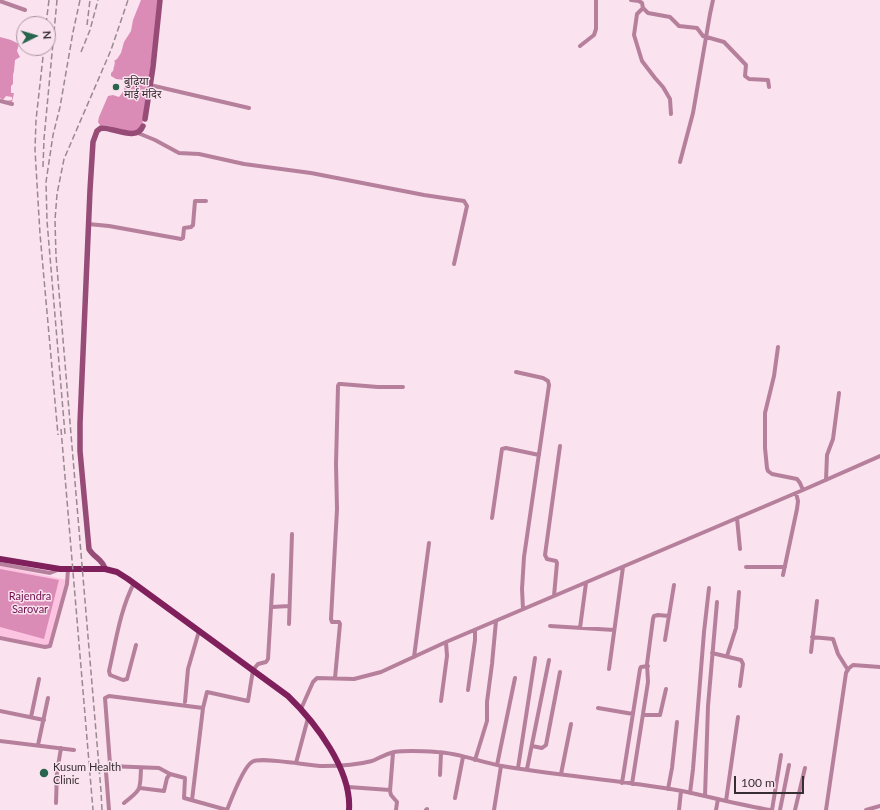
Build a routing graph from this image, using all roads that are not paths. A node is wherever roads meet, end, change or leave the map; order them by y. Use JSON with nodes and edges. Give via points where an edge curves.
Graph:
{"nodes":[{"id":1,"x":160,"y":0,"type":"edge"},
{"id":2,"x":596,"y":0,"type":"edge"},
{"id":3,"x":631,"y":0,"type":"edge"},
{"id":4,"x":713,"y":0,"type":"edge"},
{"id":5,"x":0,"y":1,"type":"edge"},
{"id":6,"x":643,"y":8,"type":"junction"},
{"id":7,"x":25,"y":10,"type":"dead end"},
{"id":8,"x":706,"y":37,"type":"junction"},
{"id":9,"x":580,"y":46,"type":"dead end"},
{"id":10,"x":150,"y":84,"type":"junction"},
{"id":11,"x":769,"y":87,"type":"dead end"},
{"id":12,"x":0,"y":101,"type":"edge"},
{"id":13,"x":12,"y":104,"type":"dead end"},
{"id":14,"x":249,"y":108,"type":"dead end"},
{"id":15,"x":671,"y":114,"type":"dead end"},
{"id":16,"x":144,"y":119,"type":"joint"},
{"id":17,"x":143,"y":126,"type":"joint"},
{"id":18,"x":138,"y":133,"type":"junction"},
{"id":19,"x":680,"y":162,"type":"dead end"},
{"id":20,"x":206,"y":201,"type":"dead end"},
{"id":21,"x":88,"y":224,"type":"junction"},
{"id":22,"x":454,"y":264,"type":"dead end"},
{"id":23,"x":778,"y":347,"type":"dead end"},
{"id":24,"x":516,"y":372,"type":"dead end"},
{"id":25,"x":403,"y":387,"type":"dead end"},
{"id":26,"x":839,"y":393,"type":"dead end"},
{"id":27,"x":560,"y":446,"type":"dead end"},
{"id":28,"x":540,"y":456,"type":"junction"},
{"id":29,"x":880,"y":456,"type":"edge"},
{"id":30,"x":826,"y":480,"type":"junction"},
{"id":31,"x":803,"y":490,"type":"junction"},
{"id":32,"x":796,"y":493,"type":"junction"},
{"id":33,"x":492,"y":518,"type":"dead end"},
{"id":34,"x":737,"y":518,"type":"junction"},
{"id":35,"x":292,"y":534,"type":"dead end"},
{"id":36,"x":429,"y":543,"type":"dead end"},
{"id":37,"x":740,"y":549,"type":"dead end"},
{"id":38,"x":0,"y":560,"type":"edge"},
{"id":39,"x":0,"y":564,"type":"edge"},
{"id":40,"x":623,"y":567,"type":"junction"},
{"id":41,"x":746,"y":567,"type":"dead end"},
{"id":42,"x":785,"y":567,"type":"junction"},
{"id":43,"x":60,"y":569,"type":"junction"},
{"id":44,"x":68,"y":569,"type":"junction"},
{"id":45,"x":105,"y":569,"type":"junction"},
{"id":46,"x":273,"y":575,"type":"dead end"},
{"id":47,"x":783,"y":575,"type":"dead end"},
{"id":48,"x":134,"y":583,"type":"junction"},
{"id":49,"x":586,"y":583,"type":"junction"},
{"id":50,"x":674,"y":585,"type":"dead end"},
{"id":51,"x":709,"y":588,"type":"dead end"},
{"id":52,"x":739,"y":592,"type":"dead end"},
{"id":53,"x":554,"y":596,"type":"junction"},
{"id":54,"x":817,"y":601,"type":"dead end"},
{"id":55,"x":717,"y":602,"type":"dead end"},
{"id":56,"x":289,"y":606,"type":"junction"},
{"id":57,"x":272,"y":607,"type":"junction"},
{"id":58,"x":523,"y":609,"type":"junction"},
{"id":59,"x":669,"y":616,"type":"junction"},
{"id":60,"x":496,"y":621,"type":"junction"},
{"id":61,"x":289,"y":624,"type":"dead end"},
{"id":62,"x":550,"y":626,"type":"dead end"},
{"id":63,"x":580,"y":628,"type":"junction"},
{"id":64,"x":475,"y":630,"type":"junction"},
{"id":65,"x":614,"y":630,"type":"junction"},
{"id":66,"x":199,"y":631,"type":"junction"},
{"id":67,"x":812,"y":637,"type":"junction"},
{"id":68,"x":0,"y":638,"type":"edge"},
{"id":69,"x":665,"y":640,"type":"dead end"},
{"id":70,"x":446,"y":642,"type":"junction"},
{"id":71,"x":136,"y":645,"type":"dead end"},
{"id":72,"x":712,"y":652,"type":"junction"},
{"id":73,"x":810,"y":652,"type":"dead end"},
{"id":74,"x":727,"y":656,"type":"junction"},
{"id":75,"x":414,"y":657,"type":"junction"},
{"id":76,"x":535,"y":658,"type":"dead end"},
{"id":77,"x":549,"y":660,"type":"dead end"},
{"id":78,"x":648,"y":666,"type":"junction"},
{"id":79,"x":880,"y":667,"type":"edge"},
{"id":80,"x":609,"y":669,"type":"dead end"},
{"id":81,"x":253,"y":670,"type":"junction"},
{"id":82,"x":848,"y":670,"type":"junction"},
{"id":83,"x":560,"y":672,"type":"dead end"},
{"id":84,"x":335,"y":678,"type":"junction"},
{"id":85,"x":515,"y":678,"type":"dead end"},
{"id":86,"x":39,"y":679,"type":"dead end"},
{"id":87,"x":740,"y":686,"type":"dead end"},
{"id":88,"x":666,"y":689,"type":"dead end"},
{"id":89,"x":468,"y":690,"type":"dead end"},
{"id":90,"x":48,"y":698,"type":"dead end"},
{"id":91,"x":441,"y":700,"type":"dead end"},
{"id":92,"x":185,"y":702,"type":"dead end"},
{"id":93,"x":203,"y":708,"type":"junction"},
{"id":94,"x":301,"y":708,"type":"junction"},
{"id":95,"x":598,"y":708,"type":"dead end"},
{"id":96,"x":0,"y":711,"type":"edge"},
{"id":97,"x":633,"y":714,"type":"junction"},
{"id":98,"x":643,"y":715,"type":"junction"},
{"id":99,"x":31,"y":717,"type":"junction"},
{"id":100,"x":738,"y":717,"type":"dead end"},
{"id":101,"x":309,"y":718,"type":"junction"},
{"id":102,"x":44,"y":720,"type":"junction"},
{"id":103,"x":677,"y":722,"type":"dead end"},
{"id":104,"x":571,"y":724,"type":"dead end"},
{"id":105,"x":0,"y":741,"type":"edge"},
{"id":106,"x":38,"y":746,"type":"junction"},
{"id":107,"x":532,"y":746,"type":"junction"},
{"id":108,"x":61,"y":748,"type":"junction"},
{"id":109,"x":74,"y":750,"type":"dead end"},
{"id":110,"x":393,"y":752,"type":"junction"},
{"id":111,"x":442,"y":752,"type":"junction"},
{"id":112,"x":781,"y":755,"type":"dead end"},
{"id":113,"x":463,"y":757,"type":"junction"},
{"id":114,"x":475,"y":760,"type":"junction"},
{"id":115,"x":296,"y":763,"type":"junction"},
{"id":116,"x":339,"y":765,"type":"junction"},
{"id":117,"x":499,"y":765,"type":"junction"},
{"id":118,"x":789,"y":765,"type":"dead end"},
{"id":119,"x":109,"y":766,"type":"junction"},
{"id":120,"x":141,"y":768,"type":"junction"},
{"id":121,"x":518,"y":768,"type":"junction"},
{"id":122,"x":804,"y":768,"type":"dead end"},
{"id":123,"x":528,"y":769,"type":"junction"},
{"id":124,"x":170,"y":774,"type":"junction"},
{"id":125,"x":560,"y":774,"type":"junction"},
{"id":126,"x":440,"y":775,"type":"dead end"},
{"id":127,"x":622,"y":783,"type":"junction"},
{"id":128,"x":632,"y":784,"type":"junction"},
{"id":129,"x":348,"y":787,"type":"junction"},
{"id":130,"x":140,"y":788,"type":"junction"},
{"id":131,"x":668,"y":789,"type":"junction"},
{"id":132,"x":390,"y":790,"type":"junction"},
{"id":133,"x":681,"y":791,"type":"junction"},
{"id":134,"x":690,"y":793,"type":"junction"},
{"id":135,"x":706,"y":796,"type":"junction"},
{"id":136,"x":455,"y":798,"type":"dead end"},
{"id":137,"x":718,"y":799,"type":"junction"},
{"id":138,"x":192,"y":800,"type":"junction"},
{"id":139,"x":726,"y":801,"type":"junction"},
{"id":140,"x":56,"y":802,"type":"dead end"},
{"id":141,"x":124,"y":803,"type":"dead end"},
{"id":142,"x":880,"y":806,"type":"edge"},
{"id":143,"x":751,"y":808,"type":"edge"},
{"id":144,"x":109,"y":810,"type":"edge"},
{"id":145,"x":349,"y":810,"type":"edge"},
{"id":146,"x":396,"y":810,"type":"edge"},
{"id":147,"x":494,"y":810,"type":"edge"},
{"id":148,"x":679,"y":810,"type":"edge"},
{"id":149,"x":716,"y":810,"type":"edge"},
{"id":150,"x":771,"y":810,"type":"edge"},
{"id":151,"x":780,"y":810,"type":"edge"},
{"id":152,"x":795,"y":810,"type":"edge"},
{"id":153,"x":826,"y":810,"type":"edge"},
{"id":154,"x":866,"y":810,"type":"edge"}],
"edges":[{"from":1,"to":10,"type":"street"},
{"from":2,"to":9,"type":"street","via":[[594,35]]},
{"from":3,"to":6,"type":"street","via":[[642,3]]},
{"from":4,"to":8,"type":"street"},
{"from":5,"to":7,"type":"street"},
{"from":6,"to":8,"type":"street","via":[[648,13],[670,17],[679,26],[697,28]]},
{"from":6,"to":15,"type":"street","via":[[637,14],[634,35],[642,61],[670,99]]},
{"from":8,"to":11,"type":"street","via":[[724,42],[746,65],[745,76],[749,79],[768,80]]},
{"from":8,"to":19,"type":"street"},
{"from":10,"to":14,"type":"street"},
{"from":10,"to":16,"type":"street"},
{"from":12,"to":13,"type":"street"},
{"from":16,"to":17,"type":"street"},
{"from":17,"to":18,"type":"street"},
{"from":18,"to":21,"type":"street","via":[[131,134],[104,128],[97,131],[93,142]]},
{"from":18,"to":22,"type":"street","via":[[179,152],[464,201],[467,206]]},
{"from":20,"to":21,"type":"street","via":[[195,201],[193,225],[184,228],[182,239]]},
{"from":21,"to":45,"type":"street","via":[[80,451],[89,549],[91,554],[101,560]]},
{"from":23,"to":31,"type":"street","via":[[765,413],[766,464],[770,473],[797,479]]},
{"from":24,"to":28,"type":"street","via":[[543,378],[548,383]]},
{"from":25,"to":84,"type":"street","via":[[342,384],[338,386],[337,509],[331,620],[340,622]]},
{"from":26,"to":30,"type":"street","via":[[834,435],[827,455]]},
{"from":27,"to":53,"type":"street","via":[[545,555],[557,562]]},
{"from":28,"to":33,"type":"street","via":[[502,449]]},
{"from":28,"to":58,"type":"street","via":[[524,557]]},
{"from":29,"to":30,"type":"street"},
{"from":30,"to":31,"type":"street"},
{"from":31,"to":32,"type":"street"},
{"from":32,"to":34,"type":"street"},
{"from":32,"to":42,"type":"street","via":[[797,509]]},
{"from":34,"to":37,"type":"street"},
{"from":34,"to":40,"type":"street"},
{"from":35,"to":56,"type":"street"},
{"from":36,"to":75,"type":"street"},
{"from":38,"to":43,"type":"main road"},
{"from":39,"to":43,"type":"street","via":[[50,573]]},
{"from":40,"to":49,"type":"street"},
{"from":40,"to":65,"type":"street"},
{"from":41,"to":42,"type":"street"},
{"from":42,"to":47,"type":"street"},
{"from":43,"to":44,"type":"main road"},
{"from":44,"to":45,"type":"main road"},
{"from":44,"to":68,"type":"street","via":[[67,584],[50,646]]},
{"from":45,"to":48,"type":"main road","via":[[117,572]]},
{"from":46,"to":57,"type":"street"},
{"from":48,"to":66,"type":"main road"},
{"from":48,"to":71,"type":"street","via":[[123,610],[110,675],[127,679]]},
{"from":49,"to":53,"type":"street"},
{"from":49,"to":63,"type":"street"},
{"from":50,"to":59,"type":"street"},
{"from":51,"to":134,"type":"street"},
{"from":52,"to":74,"type":"street","via":[[736,628]]},
{"from":53,"to":58,"type":"street"},
{"from":54,"to":67,"type":"street"},
{"from":55,"to":72,"type":"street"},
{"from":56,"to":57,"type":"street"},
{"from":56,"to":61,"type":"street"},
{"from":57,"to":81,"type":"street","via":[[268,659]]},
{"from":58,"to":60,"type":"street"},
{"from":59,"to":69,"type":"street"},
{"from":59,"to":78,"type":"street","via":[[653,617]]},
{"from":60,"to":64,"type":"street"},
{"from":60,"to":114,"type":"street","via":[[487,721]]},
{"from":62,"to":63,"type":"street"},
{"from":63,"to":65,"type":"street"},
{"from":64,"to":70,"type":"street"},
{"from":64,"to":89,"type":"street"},
{"from":65,"to":80,"type":"street"},
{"from":66,"to":81,"type":"main road"},
{"from":66,"to":92,"type":"street","via":[[188,669]]},
{"from":67,"to":73,"type":"street"},
{"from":67,"to":82,"type":"street","via":[[833,639],[838,654]]},
{"from":70,"to":75,"type":"street"},
{"from":70,"to":91,"type":"street","via":[[447,656]]},
{"from":72,"to":74,"type":"street"},
{"from":72,"to":135,"type":"street"},
{"from":74,"to":87,"type":"street","via":[[742,661]]},
{"from":75,"to":84,"type":"street","via":[[364,677]]},
{"from":76,"to":121,"type":"street"},
{"from":77,"to":107,"type":"street"},
{"from":78,"to":97,"type":"street","via":[[640,668]]},
{"from":78,"to":98,"type":"street"},
{"from":79,"to":82,"type":"street","via":[[853,665]]},
{"from":81,"to":93,"type":"street","via":[[248,701],[207,692]]},
{"from":81,"to":94,"type":"main road"},
{"from":82,"to":153,"type":"street"},
{"from":83,"to":107,"type":"street","via":[[546,745],[542,748]]},
{"from":84,"to":94,"type":"street","via":[[315,679]]},
{"from":85,"to":117,"type":"street"},
{"from":86,"to":99,"type":"street"},
{"from":88,"to":98,"type":"street","via":[[660,715]]},
{"from":90,"to":102,"type":"street"},
{"from":93,"to":119,"type":"street","via":[[107,696],[104,701]]},
{"from":93,"to":138,"type":"street"},
{"from":94,"to":101,"type":"main road"},
{"from":95,"to":97,"type":"street"},
{"from":96,"to":99,"type":"street"},
{"from":97,"to":127,"type":"street"},
{"from":98,"to":128,"type":"street"},
{"from":99,"to":102,"type":"street"},
{"from":100,"to":139,"type":"street"},
{"from":101,"to":115,"type":"street"},
{"from":101,"to":116,"type":"main road"},
{"from":102,"to":106,"type":"street"},
{"from":103,"to":131,"type":"street"},
{"from":104,"to":125,"type":"street"},
{"from":105,"to":106,"type":"street"},
{"from":106,"to":108,"type":"street"},
{"from":107,"to":123,"type":"street"},
{"from":108,"to":109,"type":"street"},
{"from":108,"to":140,"type":"street"},
{"from":110,"to":111,"type":"street"},
{"from":110,"to":116,"type":"street","via":[[362,763]]},
{"from":110,"to":132,"type":"street"},
{"from":111,"to":113,"type":"street"},
{"from":111,"to":126,"type":"street"},
{"from":112,"to":150,"type":"street"},
{"from":113,"to":114,"type":"street"},
{"from":113,"to":136,"type":"street"},
{"from":114,"to":117,"type":"street"},
{"from":115,"to":116,"type":"street"},
{"from":115,"to":138,"type":"street","via":[[252,761],[227,810]]},
{"from":116,"to":129,"type":"main road"},
{"from":117,"to":121,"type":"street"},
{"from":117,"to":147,"type":"street"},
{"from":118,"to":151,"type":"street"},
{"from":119,"to":120,"type":"street"},
{"from":119,"to":144,"type":"street","via":[[106,772]]},
{"from":120,"to":124,"type":"street","via":[[159,768]]},
{"from":120,"to":130,"type":"street"},
{"from":121,"to":123,"type":"street"},
{"from":122,"to":152,"type":"street"},
{"from":123,"to":125,"type":"street"},
{"from":124,"to":130,"type":"street","via":[[164,791]]},
{"from":124,"to":138,"type":"street","via":[[185,778],[184,797]]},
{"from":125,"to":127,"type":"street"},
{"from":127,"to":128,"type":"street"},
{"from":128,"to":131,"type":"street"},
{"from":129,"to":132,"type":"street"},
{"from":129,"to":145,"type":"main road"},
{"from":130,"to":141,"type":"street"},
{"from":131,"to":133,"type":"street"},
{"from":132,"to":146,"type":"street","via":[[397,802]]},
{"from":133,"to":134,"type":"street"},
{"from":133,"to":148,"type":"street"},
{"from":134,"to":135,"type":"street"},
{"from":135,"to":137,"type":"street"},
{"from":137,"to":139,"type":"street"},
{"from":137,"to":149,"type":"street"},
{"from":139,"to":143,"type":"street"},
{"from":142,"to":154,"type":"street"},
{"from":143,"to":150,"type":"street"}]}
